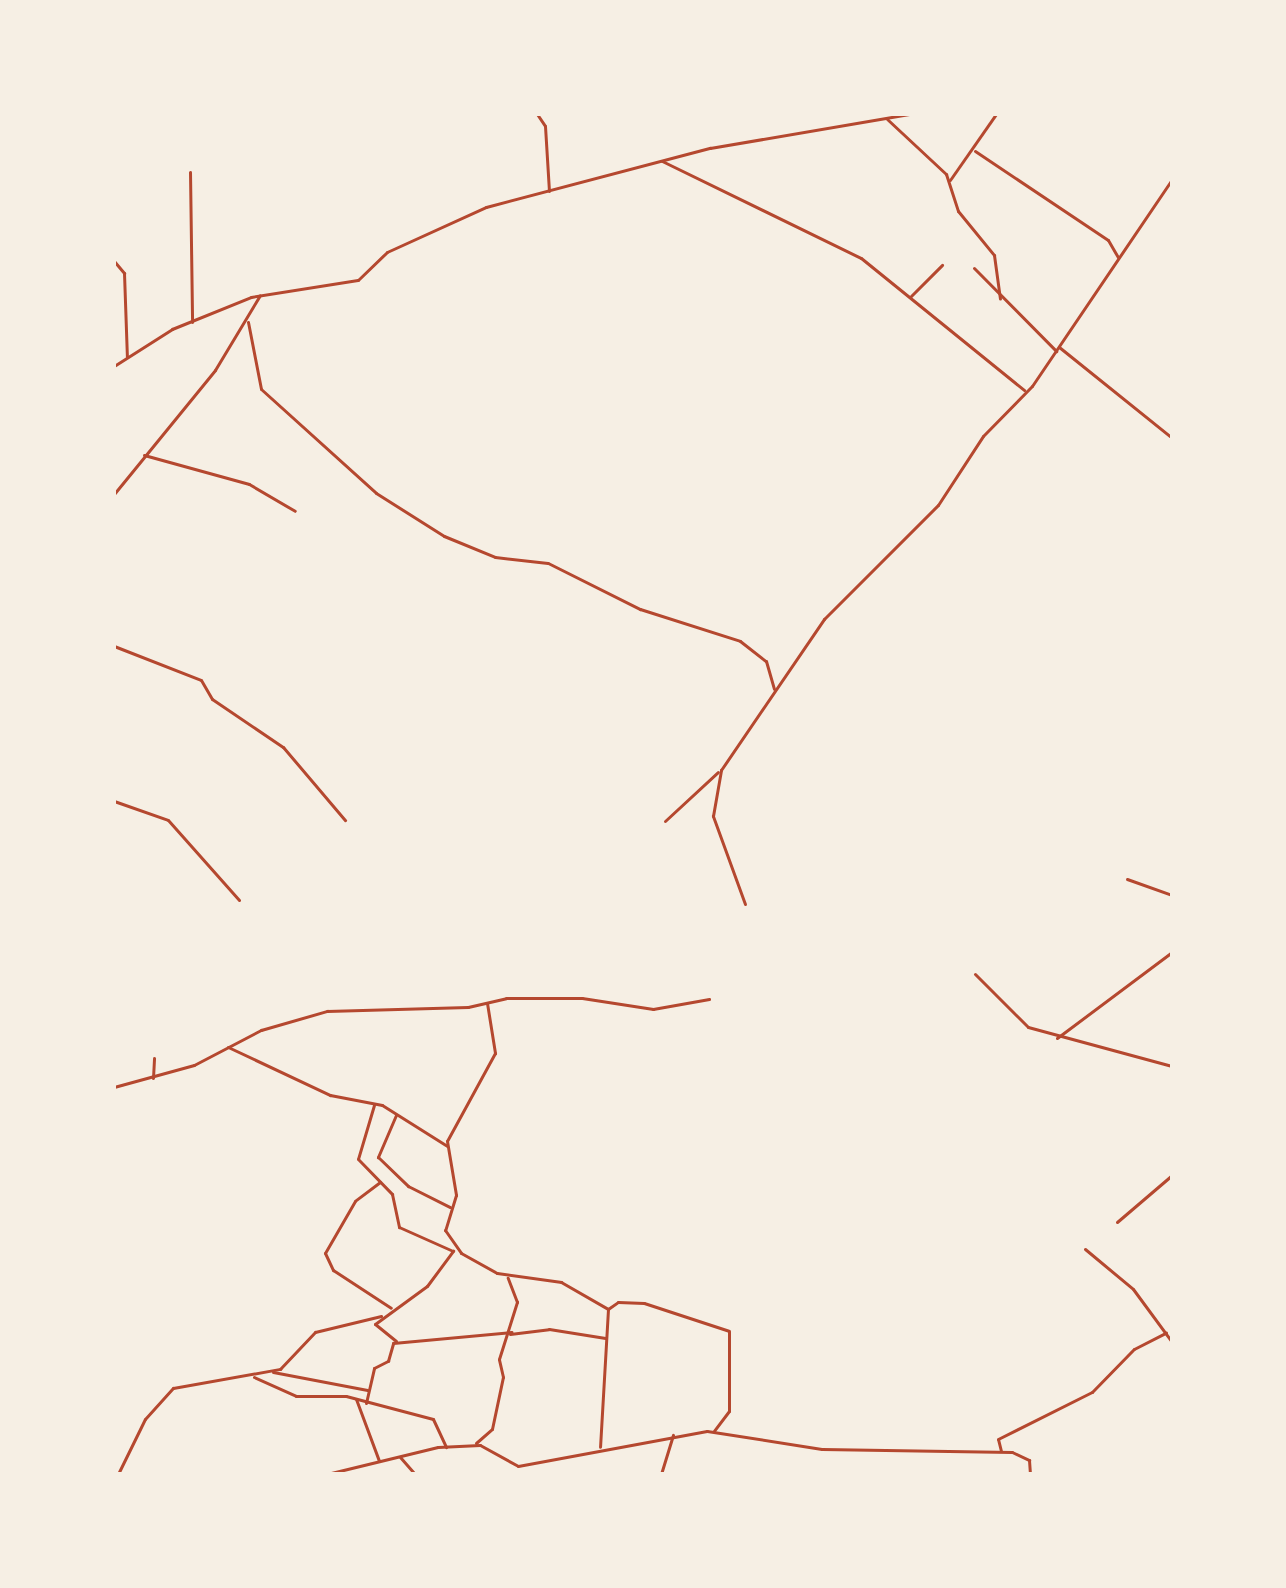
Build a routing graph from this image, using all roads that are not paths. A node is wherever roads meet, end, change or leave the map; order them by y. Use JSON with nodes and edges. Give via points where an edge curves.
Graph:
{"nodes":[{"id":1,"x":537,"y":114,"type":"edge"},
{"id":2,"x":909,"y":114,"type":"edge"},
{"id":3,"x":996,"y":114,"type":"edge"},
{"id":4,"x":887,"y":119,"type":"junction"},
{"id":5,"x":975,"y":151,"type":"junction"},
{"id":6,"x":662,"y":161,"type":"junction"},
{"id":7,"x":190,"y":172,"type":"dead end"},
{"id":8,"x":1172,"y":179,"type":"edge"},
{"id":9,"x":950,"y":180,"type":"junction"},
{"id":10,"x":549,"y":193,"type":"junction"},
{"id":11,"x":1118,"y":259,"type":"junction"},
{"id":12,"x":114,"y":261,"type":"edge"},
{"id":13,"x":942,"y":265,"type":"dead end"},
{"id":14,"x":974,"y":268,"type":"dead end"},
{"id":15,"x":261,"y":294,"type":"junction"},
{"id":16,"x":911,"y":296,"type":"junction"},
{"id":17,"x":1000,"y":299,"type":"junction"},
{"id":18,"x":192,"y":322,"type":"junction"},
{"id":19,"x":248,"y":322,"type":"junction"},
{"id":20,"x":1057,"y":349,"type":"junction"},
{"id":21,"x":127,"y":357,"type":"junction"},
{"id":22,"x":114,"y":366,"type":"edge"},
{"id":23,"x":1024,"y":390,"type":"junction"},
{"id":24,"x":1172,"y":438,"type":"edge"},
{"id":25,"x":144,"y":455,"type":"junction"},
{"id":26,"x":114,"y":494,"type":"edge"},
{"id":27,"x":295,"y":511,"type":"dead end"},
{"id":28,"x":114,"y":646,"type":"edge"},
{"id":29,"x":774,"y":691,"type":"junction"},
{"id":30,"x":721,"y":770,"type":"junction"},
{"id":31,"x":114,"y":801,"type":"edge"},
{"id":32,"x":345,"y":820,"type":"dead end"},
{"id":33,"x":665,"y":821,"type":"dead end"},
{"id":34,"x":1127,"y":879,"type":"dead end"},
{"id":35,"x":1172,"y":895,"type":"edge"},
{"id":36,"x":239,"y":900,"type":"dead end"},
{"id":37,"x":745,"y":904,"type":"dead end"},
{"id":38,"x":1172,"y":952,"type":"edge"},
{"id":39,"x":975,"y":974,"type":"dead end"},
{"id":40,"x":709,"y":999,"type":"dead end"},
{"id":41,"x":487,"y":1003,"type":"junction"},
{"id":42,"x":1056,"y":1038,"type":"junction"},
{"id":43,"x":228,"y":1047,"type":"junction"},
{"id":44,"x":154,"y":1058,"type":"dead end"},
{"id":45,"x":1172,"y":1066,"type":"edge"},
{"id":46,"x":153,"y":1078,"type":"junction"},
{"id":47,"x":114,"y":1087,"type":"edge"},
{"id":48,"x":374,"y":1104,"type":"junction"},
{"id":49,"x":396,"y":1114,"type":"junction"},
{"id":50,"x":447,"y":1146,"type":"junction"},
{"id":51,"x":1172,"y":1175,"type":"edge"},
{"id":52,"x":380,"y":1182,"type":"junction"},
{"id":53,"x":450,"y":1207,"type":"junction"},
{"id":54,"x":1117,"y":1222,"type":"dead end"},
{"id":55,"x":454,"y":1249,"type":"junction"},
{"id":56,"x":1085,"y":1249,"type":"dead end"},
{"id":57,"x":507,"y":1277,"type":"junction"},
{"id":58,"x":391,"y":1308,"type":"junction"},
{"id":59,"x":608,"y":1309,"type":"junction"},
{"id":60,"x":381,"y":1316,"type":"junction"},
{"id":61,"x":510,"y":1333,"type":"junction"},
{"id":62,"x":1166,"y":1333,"type":"junction"},
{"id":63,"x":605,"y":1338,"type":"junction"},
{"id":64,"x":396,"y":1341,"type":"junction"},
{"id":65,"x":1172,"y":1342,"type":"edge"},
{"id":66,"x":270,"y":1371,"type":"junction"},
{"id":67,"x":250,"y":1376,"type":"junction"},
{"id":68,"x":368,"y":1390,"type":"junction"},
{"id":69,"x":356,"y":1399,"type":"junction"},
{"id":70,"x":366,"y":1403,"type":"junction"},
{"id":71,"x":713,"y":1431,"type":"junction"},
{"id":72,"x":673,"y":1435,"type":"junction"},
{"id":73,"x":473,"y":1445,"type":"junction"},
{"id":74,"x":446,"y":1447,"type":"junction"},
{"id":75,"x":596,"y":1449,"type":"junction"},
{"id":76,"x":1001,"y":1451,"type":"junction"},
{"id":77,"x":400,"y":1457,"type":"junction"},
{"id":78,"x":379,"y":1461,"type":"junction"},
{"id":79,"x":118,"y":1474,"type":"edge"},
{"id":80,"x":327,"y":1474,"type":"edge"},
{"id":81,"x":415,"y":1474,"type":"edge"},
{"id":82,"x":661,"y":1474,"type":"edge"},
{"id":83,"x":1030,"y":1474,"type":"edge"}],
"edges":[{"from":1,"to":10,"type":"street","via":[[545,129]]},
{"from":2,"to":4,"type":"street"},
{"from":3,"to":5,"type":"street"},
{"from":4,"to":6,"type":"street"},
{"from":4,"to":9,"type":"street"},
{"from":5,"to":9,"type":"street"},
{"from":5,"to":11,"type":"street","via":[[1108,240]]},
{"from":6,"to":10,"type":"street"},
{"from":6,"to":16,"type":"street","via":[[851,252]]},
{"from":7,"to":18,"type":"street"},
{"from":8,"to":11,"type":"street"},
{"from":9,"to":17,"type":"street","via":[[958,211],[994,255]]},
{"from":10,"to":15,"type":"street","via":[[473,212],[387,252],[358,280]]},
{"from":11,"to":20,"type":"street"},
{"from":12,"to":21,"type":"street","via":[[124,273]]},
{"from":13,"to":16,"type":"street"},
{"from":14,"to":17,"type":"street"},
{"from":15,"to":18,"type":"street"},
{"from":15,"to":19,"type":"street"},
{"from":16,"to":23,"type":"street"},
{"from":17,"to":20,"type":"street"},
{"from":18,"to":21,"type":"street"},
{"from":19,"to":25,"type":"street"},
{"from":19,"to":29,"type":"street","via":[[261,389],[376,493],[444,536],[495,557],[548,563],[640,609],[740,641],[766,661]]},
{"from":20,"to":23,"type":"street"},
{"from":20,"to":24,"type":"street"},
{"from":21,"to":22,"type":"street"},
{"from":23,"to":29,"type":"street","via":[[938,505],[858,577]]},
{"from":25,"to":26,"type":"street"},
{"from":25,"to":27,"type":"street","via":[[249,484]]},
{"from":28,"to":32,"type":"street","via":[[201,680],[212,699],[283,747]]},
{"from":29,"to":30,"type":"street"},
{"from":30,"to":33,"type":"street"},
{"from":30,"to":37,"type":"street","via":[[713,816]]},
{"from":31,"to":36,"type":"street","via":[[168,820]]},
{"from":34,"to":35,"type":"street"},
{"from":38,"to":42,"type":"street"},
{"from":39,"to":42,"type":"street","via":[[1025,1025]]},
{"from":40,"to":41,"type":"street","via":[[653,1009],[582,998]]},
{"from":41,"to":43,"type":"street","via":[[327,1011]]},
{"from":41,"to":50,"type":"street","via":[[495,1053]]},
{"from":42,"to":45,"type":"street"},
{"from":43,"to":46,"type":"street"},
{"from":43,"to":48,"type":"street","via":[[330,1095]]},
{"from":44,"to":46,"type":"street"},
{"from":46,"to":47,"type":"street"},
{"from":48,"to":49,"type":"street"},
{"from":48,"to":52,"type":"street","via":[[358,1154]]},
{"from":49,"to":50,"type":"street"},
{"from":49,"to":53,"type":"street","via":[[378,1157],[408,1186]]},
{"from":50,"to":53,"type":"street","via":[[456,1195]]},
{"from":51,"to":54,"type":"street"},
{"from":52,"to":55,"type":"street","via":[[393,1196],[399,1227]]},
{"from":52,"to":58,"type":"street","via":[[355,1201],[325,1253],[333,1270]]},
{"from":53,"to":55,"type":"street","via":[[445,1230]]},
{"from":55,"to":57,"type":"street"},
{"from":55,"to":58,"type":"street","via":[[427,1286]]},
{"from":56,"to":62,"type":"street","via":[[1133,1289]]},
{"from":57,"to":59,"type":"street","via":[[561,1282]]},
{"from":57,"to":61,"type":"street","via":[[517,1298]]},
{"from":58,"to":60,"type":"street"},
{"from":59,"to":63,"type":"street"},
{"from":59,"to":71,"type":"street","via":[[618,1302],[644,1303],[729,1331],[729,1411]]},
{"from":60,"to":64,"type":"street","via":[[374,1329]]},
{"from":60,"to":66,"type":"street","via":[[365,1315],[348,1329],[319,1330],[295,1361]]},
{"from":61,"to":63,"type":"street","via":[[549,1329]]},
{"from":61,"to":64,"type":"street"},
{"from":61,"to":73,"type":"street","via":[[499,1359],[503,1377],[493,1425]]},
{"from":62,"to":65,"type":"street"},
{"from":62,"to":76,"type":"street","via":[[1134,1349],[1092,1392],[998,1439]]},
{"from":63,"to":75,"type":"street","via":[[606,1438]]},
{"from":64,"to":68,"type":"street","via":[[388,1361],[374,1368]]},
{"from":66,"to":67,"type":"street"},
{"from":66,"to":68,"type":"street"},
{"from":67,"to":69,"type":"street","via":[[305,1397]]},
{"from":67,"to":79,"type":"street","via":[[173,1388],[145,1419]]},
{"from":68,"to":70,"type":"street"},
{"from":69,"to":70,"type":"street"},
{"from":69,"to":78,"type":"street"},
{"from":70,"to":74,"type":"street","via":[[433,1419]]},
{"from":71,"to":72,"type":"street"},
{"from":71,"to":76,"type":"street","via":[[822,1449]]},
{"from":72,"to":75,"type":"street"},
{"from":72,"to":82,"type":"street"},
{"from":73,"to":74,"type":"street"},
{"from":73,"to":75,"type":"street","via":[[518,1466]]},
{"from":74,"to":77,"type":"street"},
{"from":76,"to":83,"type":"street","via":[[1026,1455]]},
{"from":77,"to":78,"type":"street"},
{"from":77,"to":81,"type":"street"},
{"from":78,"to":80,"type":"street"}]}
